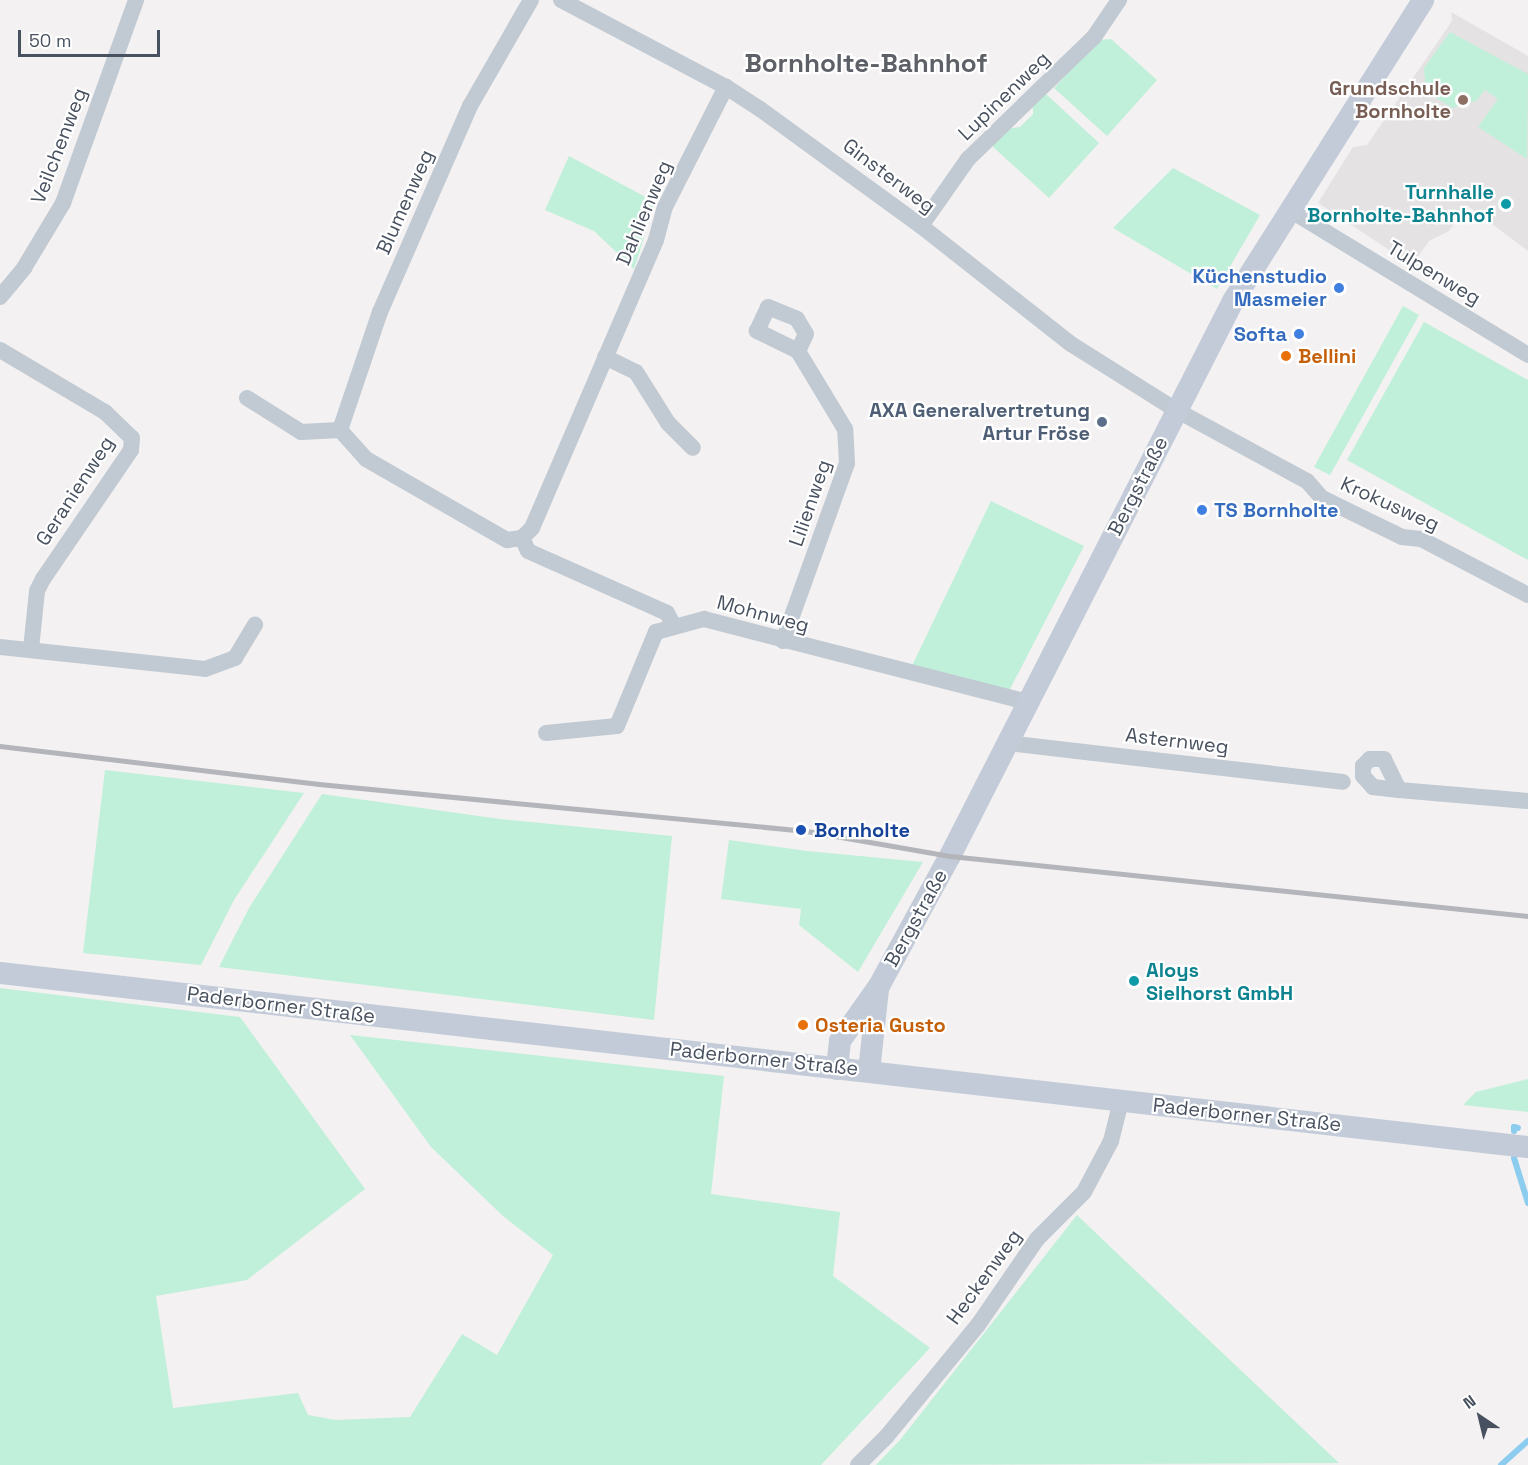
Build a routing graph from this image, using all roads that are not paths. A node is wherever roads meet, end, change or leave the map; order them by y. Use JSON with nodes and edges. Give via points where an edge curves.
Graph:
{"nodes":[{"id":1,"x":136,"y":0,"type":"edge"},
{"id":2,"x":531,"y":0,"type":"edge"},
{"id":3,"x":561,"y":0,"type":"edge"},
{"id":4,"x":1119,"y":0,"type":"edge"},
{"id":5,"x":1423,"y":0,"type":"edge"},
{"id":6,"x":726,"y":87,"type":"junction"},
{"id":7,"x":1288,"y":209,"type":"junction"},
{"id":8,"x":921,"y":226,"type":"junction"},
{"id":9,"x":0,"y":297,"type":"edge"},
{"id":10,"x":0,"y":350,"type":"edge"},
{"id":11,"x":798,"y":351,"type":"dead end"},
{"id":12,"x":1528,"y":355,"type":"edge"},
{"id":13,"x":605,"y":357,"type":"junction"},
{"id":14,"x":248,"y":398,"type":"dead end"},
{"id":15,"x":1176,"y":410,"type":"junction"},
{"id":16,"x":340,"y":430,"type":"junction"},
{"id":17,"x":693,"y":448,"type":"dead end"},
{"id":18,"x":522,"y":538,"type":"junction"},
{"id":19,"x":1528,"y":595,"type":"edge"},
{"id":20,"x":255,"y":625,"type":"dead end"},
{"id":21,"x":674,"y":626,"type":"junction"},
{"id":22,"x":783,"y":641,"type":"junction"},
{"id":23,"x":0,"y":647,"type":"edge"},
{"id":24,"x":31,"y":649,"type":"junction"},
{"id":25,"x":1027,"y":702,"type":"junction"},
{"id":26,"x":546,"y":733,"type":"dead end"},
{"id":27,"x":1007,"y":743,"type":"junction"},
{"id":28,"x":1343,"y":782,"type":"dead end"},
{"id":29,"x":1399,"y":790,"type":"dead end"},
{"id":30,"x":1528,"y":801,"type":"edge"},
{"id":31,"x":0,"y":973,"type":"edge"},
{"id":32,"x":879,"y":986,"type":"junction"},
{"id":33,"x":837,"y":1069,"type":"junction"},
{"id":34,"x":869,"y":1071,"type":"junction"},
{"id":35,"x":1121,"y":1101,"type":"junction"},
{"id":36,"x":1528,"y":1147,"type":"edge"},
{"id":37,"x":858,"y":1465,"type":"edge"}],
"edges":[{"from":1,"to":9,"type":"street","name":"Veilchenweg","via":[[63,203],[24,268]]},
{"from":2,"to":16,"type":"street","name":"Blumenweg","via":[[465,117],[380,312]]},
{"from":3,"to":6,"type":"street","name":"Ginsterweg"},
{"from":4,"to":8,"type":"street","name":"Lupinenweg","via":[[1095,37],[968,159]]},
{"from":5,"to":7,"type":"main road","name":"Bergstraße"},
{"from":6,"to":8,"type":"street","name":"Ginsterweg"},
{"from":6,"to":13,"type":"street","name":"Dahlienweg","via":[[665,207],[656,240]]},
{"from":7,"to":12,"type":"street","name":"Tulpenweg"},
{"from":7,"to":15,"type":"main road","name":"Bergstraße","via":[[1233,301]]},
{"from":8,"to":15,"type":"street","name":"Ginsterweg","via":[[1071,344]]},
{"from":10,"to":24,"type":"street","name":"Geranienweg","via":[[105,412],[132,438],[131,450],[37,591]]},
{"from":11,"to":22,"type":"street","name":"Lilienweg","via":[[845,429],[847,463]]},
{"from":13,"to":17,"type":"street","via":[[636,372],[668,423]]},
{"from":13,"to":18,"type":"street","name":"Dahlienweg","via":[[532,528]]},
{"from":14,"to":16,"type":"street","via":[[301,432]]},
{"from":15,"to":19,"type":"street","name":"Krokusweg","via":[[1307,481],[1323,498],[1402,537],[1421,539]]},
{"from":15,"to":25,"type":"main road","name":"Bergstraße"},
{"from":16,"to":18,"type":"street","via":[[366,459],[507,540]]},
{"from":18,"to":21,"type":"street","via":[[528,551],[667,613]]},
{"from":20,"to":24,"type":"street","via":[[235,658],[205,669]]},
{"from":21,"to":22,"type":"street","name":"Mohnweg","via":[[704,620]]},
{"from":21,"to":26,"type":"street","name":"Mohnweg","via":[[657,632],[617,726]]},
{"from":22,"to":25,"type":"street","name":"Mohnweg"},
{"from":23,"to":24,"type":"street"},
{"from":25,"to":27,"type":"main road","name":"Bergstraße"},
{"from":27,"to":28,"type":"street","name":"Asternweg"},
{"from":27,"to":32,"type":"main road","name":"Bergstraße"},
{"from":29,"to":30,"type":"street"},
{"from":31,"to":33,"type":"main road","name":"Paderborner Straße"},
{"from":32,"to":33,"type":"main road","name":"Bergstraße","via":[[840,1041]]},
{"from":32,"to":34,"type":"main road","name":"Bergstraße"},
{"from":33,"to":34,"type":"main road","name":"Paderborner Straße"},
{"from":34,"to":35,"type":"main road","name":"Paderborner Straße"},
{"from":35,"to":36,"type":"main road","name":"Paderborner Straße"},
{"from":35,"to":37,"type":"street","name":"Heckenweg","via":[[1111,1142],[1084,1192],[1037,1239],[978,1325],[887,1436]]}]}
